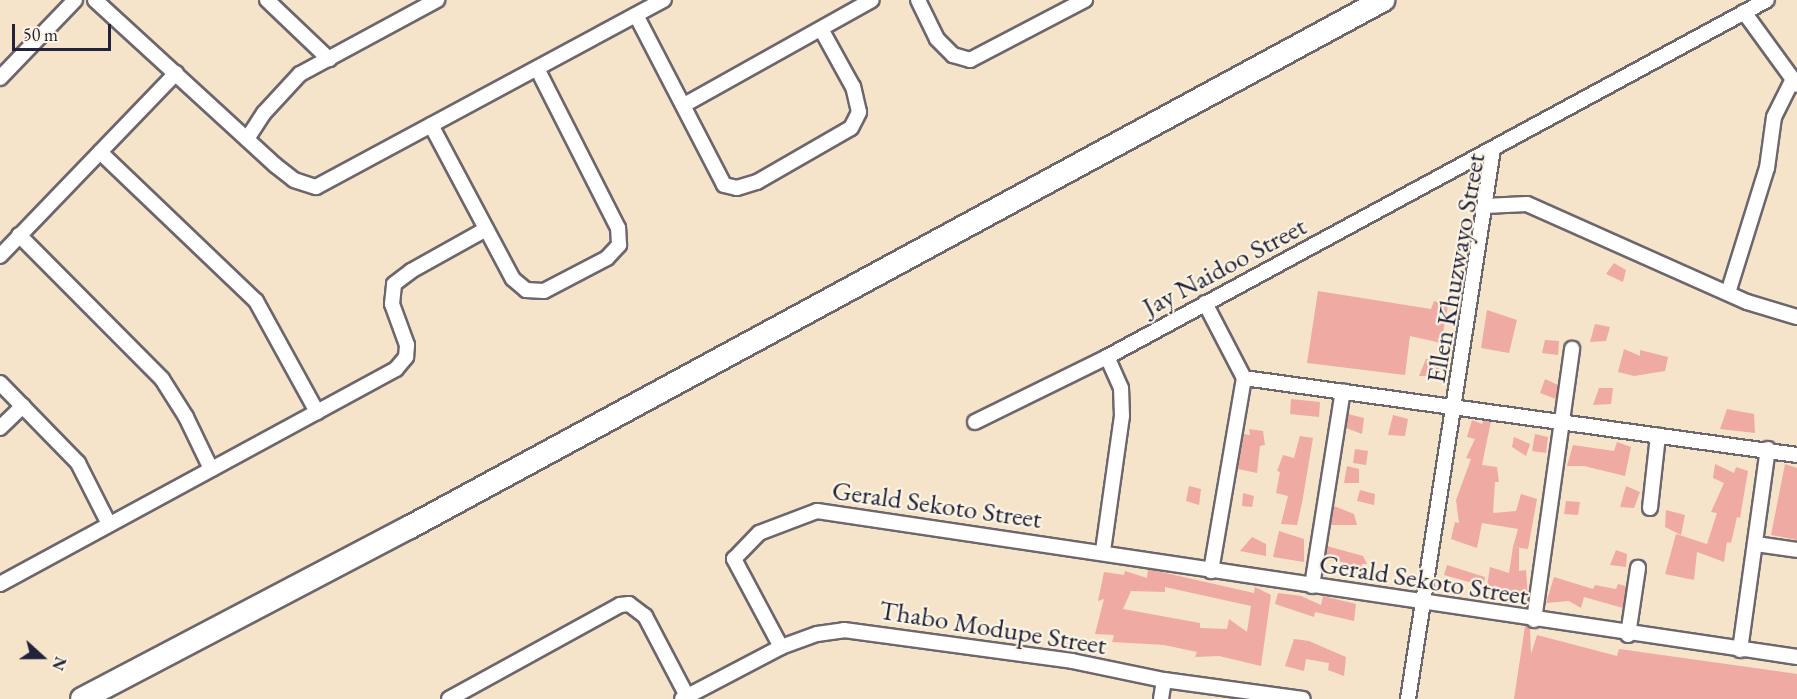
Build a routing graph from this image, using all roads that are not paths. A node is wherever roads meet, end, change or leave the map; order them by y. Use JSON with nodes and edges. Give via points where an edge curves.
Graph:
{"nodes":[{"id":1,"x":75,"y":0,"type":"edge"},
{"id":2,"x":95,"y":0,"type":"edge"},
{"id":3,"x":267,"y":0,"type":"edge"},
{"id":4,"x":437,"y":0,"type":"edge"},
{"id":5,"x":664,"y":0,"type":"edge"},
{"id":6,"x":872,"y":0,"type":"edge"},
{"id":7,"x":918,"y":0,"type":"edge"},
{"id":8,"x":1085,"y":0,"type":"edge"},
{"id":9,"x":1383,"y":0,"type":"edge"},
{"id":10,"x":1767,"y":0,"type":"edge"},
{"id":11,"x":1744,"y":12,"type":"junction"},
{"id":12,"x":636,"y":15,"type":"junction"},
{"id":13,"x":820,"y":29,"type":"junction"},
{"id":14,"x":329,"y":59,"type":"junction"},
{"id":15,"x":537,"y":68,"type":"junction"},
{"id":16,"x":176,"y":73,"type":"junction"},
{"id":17,"x":0,"y":78,"type":"edge"},
{"id":18,"x":1795,"y":82,"type":"edge"},
{"id":19,"x":684,"y":105,"type":"junction"},
{"id":20,"x":431,"y":125,"type":"junction"},
{"id":21,"x":247,"y":139,"type":"junction"},
{"id":22,"x":1494,"y":149,"type":"junction"},
{"id":23,"x":100,"y":152,"type":"junction"},
{"id":24,"x":1485,"y":206,"type":"junction"},
{"id":25,"x":486,"y":230,"type":"junction"},
{"id":26,"x":20,"y":235,"type":"junction"},
{"id":27,"x":0,"y":256,"type":"edge"},
{"id":28,"x":1728,"y":293,"type":"junction"},
{"id":29,"x":1205,"y":303,"type":"junction"},
{"id":30,"x":1797,"y":317,"type":"edge"},
{"id":31,"x":1572,"y":349,"type":"dead end"},
{"id":32,"x":1107,"y":357,"type":"junction"},
{"id":33,"x":1244,"y":378,"type":"junction"},
{"id":34,"x":0,"y":383,"type":"edge"},
{"id":35,"x":1342,"y":391,"type":"junction"},
{"id":36,"x":23,"y":406,"type":"junction"},
{"id":37,"x":1456,"y":408,"type":"junction"},
{"id":38,"x":317,"y":411,"type":"junction"},
{"id":39,"x":975,"y":422,"type":"dead end"},
{"id":40,"x":1563,"y":424,"type":"junction"},
{"id":41,"x":0,"y":428,"type":"edge"},
{"id":42,"x":1658,"y":435,"type":"junction"},
{"id":43,"x":1768,"y":449,"type":"junction"},
{"id":44,"x":1797,"y":455,"type":"edge"},
{"id":45,"x":211,"y":468,"type":"junction"},
{"id":46,"x":1650,"y":508,"type":"dead end"},
{"id":47,"x":109,"y":524,"type":"junction"},
{"id":48,"x":1756,"y":543,"type":"junction"},
{"id":49,"x":1797,"y":550,"type":"edge"},
{"id":50,"x":1103,"y":551,"type":"junction"},
{"id":51,"x":1638,"y":568,"type":"dead end"},
{"id":52,"x":1211,"y":571,"type":"junction"},
{"id":53,"x":0,"y":584,"type":"edge"},
{"id":54,"x":1312,"y":586,"type":"junction"},
{"id":55,"x":1424,"y":603,"type":"junction"},
{"id":56,"x":1534,"y":620,"type":"junction"},
{"id":57,"x":1628,"y":635,"type":"junction"},
{"id":58,"x":781,"y":647,"type":"junction"},
{"id":59,"x":1740,"y":650,"type":"junction"},
{"id":60,"x":1797,"y":657,"type":"edge"},
{"id":61,"x":1164,"y":680,"type":"junction"},
{"id":62,"x":684,"y":698,"type":"edge"},
{"id":63,"x":82,"y":699,"type":"edge"},
{"id":64,"x":449,"y":699,"type":"edge"},
{"id":65,"x":1161,"y":699,"type":"edge"},
{"id":66,"x":1303,"y":699,"type":"edge"},
{"id":67,"x":1408,"y":699,"type":"edge"}],
"edges":[{"from":1,"to":17,"type":"street"},
{"from":2,"to":16,"type":"street"},
{"from":3,"to":14,"type":"street"},
{"from":4,"to":14,"type":"street"},
{"from":5,"to":12,"type":"street"},
{"from":6,"to":13,"type":"street"},
{"from":7,"to":8,"type":"street","via":[[937,39],[953,55],[970,60]]},
{"from":9,"to":63,"type":"main road","via":[[410,527]]},
{"from":10,"to":11,"type":"street","name":"Ellen Khuzwayo Street"},
{"from":11,"to":18,"type":"street"},
{"from":11,"to":22,"type":"street","name":"Ellen Khuzwayo Street","via":[[1564,107]]},
{"from":12,"to":15,"type":"street"},
{"from":12,"to":19,"type":"street"},
{"from":13,"to":19,"type":"street"},
{"from":13,"to":19,"type":"street","via":[[853,87],[859,112],[851,128],[757,182],[737,188],[724,184]]},
{"from":14,"to":21,"type":"street","via":[[300,74],[264,113]]},
{"from":15,"to":20,"type":"street"},
{"from":15,"to":25,"type":"street","via":[[618,228],[619,245],[607,258],[544,291],[526,290],[513,279]]},
{"from":16,"to":21,"type":"street"},
{"from":16,"to":23,"type":"street"},
{"from":18,"to":28,"type":"street","via":[[1774,117],[1767,168]]},
{"from":20,"to":21,"type":"street","via":[[316,188],[294,180]]},
{"from":20,"to":25,"type":"street"},
{"from":22,"to":24,"type":"street","name":"Ellen Khuzwayo Street"},
{"from":22,"to":29,"type":"street","name":"Jay Naidoo Street"},
{"from":23,"to":26,"type":"street"},
{"from":23,"to":38,"type":"street","via":[[256,301]]},
{"from":24,"to":28,"type":"street","via":[[1527,204]]},
{"from":24,"to":37,"type":"street","name":"Ellen Khuzwayo Street"},
{"from":25,"to":38,"type":"street","via":[[394,284],[392,304],[407,345],[406,357],[396,369]]},
{"from":26,"to":27,"type":"street"},
{"from":26,"to":45,"type":"street","via":[[162,379]]},
{"from":28,"to":30,"type":"street"},
{"from":29,"to":32,"type":"street","name":"Jay Naidoo Street"},
{"from":29,"to":33,"type":"street"},
{"from":31,"to":40,"type":"street"},
{"from":32,"to":39,"type":"street","name":"Jay Naidoo Street"},
{"from":32,"to":50,"type":"street","via":[[1121,388],[1122,416]]},
{"from":33,"to":35,"type":"street"},
{"from":33,"to":52,"type":"street"},
{"from":34,"to":36,"type":"street"},
{"from":35,"to":37,"type":"street"},
{"from":35,"to":54,"type":"street"},
{"from":36,"to":41,"type":"street"},
{"from":36,"to":47,"type":"street","via":[[78,463]]},
{"from":37,"to":40,"type":"street"},
{"from":37,"to":55,"type":"street","name":"Ellen Khuzwayo Street"},
{"from":38,"to":45,"type":"street"},
{"from":40,"to":42,"type":"street"},
{"from":40,"to":56,"type":"street"},
{"from":42,"to":43,"type":"street"},
{"from":42,"to":46,"type":"street"},
{"from":43,"to":44,"type":"street"},
{"from":43,"to":48,"type":"street"},
{"from":45,"to":47,"type":"street"},
{"from":47,"to":53,"type":"street"},
{"from":48,"to":49,"type":"street"},
{"from":48,"to":59,"type":"street"},
{"from":50,"to":52,"type":"street","name":"Gerald Sekoto Street"},
{"from":50,"to":58,"type":"street","name":"Gerald Sekoto Street","via":[[831,512],[799,516],[759,533],[734,559]]},
{"from":51,"to":57,"type":"street"},
{"from":52,"to":54,"type":"street","name":"Gerald Sekoto Street"},
{"from":54,"to":55,"type":"street","name":"Gerald Sekoto Street"},
{"from":55,"to":56,"type":"street","name":"Gerald Sekoto Street"},
{"from":55,"to":67,"type":"street","name":"Ellen Khuzwayo Street"},
{"from":56,"to":57,"type":"street","name":"Gerald Sekoto Street"},
{"from":57,"to":59,"type":"street","name":"Gerald Sekoto Street"},
{"from":58,"to":61,"type":"street","name":"Thabo Modupe Street","via":[[817,634],[860,631],[1072,661]]},
{"from":58,"to":62,"type":"street","name":"Thabo Modupe Street"},
{"from":59,"to":60,"type":"street","name":"Gerald Sekoto Street"},
{"from":61,"to":65,"type":"street"},
{"from":61,"to":66,"type":"street","name":"Thabo Modupe Street"},
{"from":62,"to":64,"type":"street","via":[[645,616],[629,604],[620,605]]}]}
